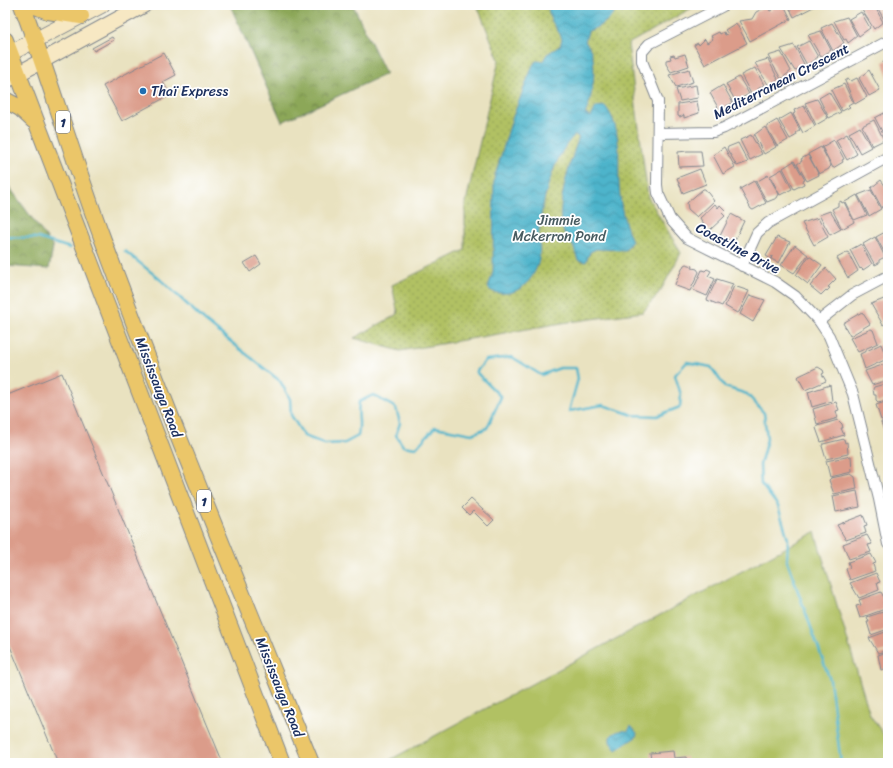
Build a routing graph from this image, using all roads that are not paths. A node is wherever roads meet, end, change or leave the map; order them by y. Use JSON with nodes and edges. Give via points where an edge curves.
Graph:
{"nodes":[{"id":1,"x":22,"y":5,"type":"edge"},
{"id":2,"x":33,"y":5,"type":"edge"},
{"id":3,"x":102,"y":5,"type":"edge"},
{"id":4,"x":144,"y":5,"type":"edge"},
{"id":5,"x":725,"y":5,"type":"edge"},
{"id":6,"x":81,"y":16,"type":"junction"},
{"id":7,"x":36,"y":40,"type":"junction"},
{"id":8,"x":888,"y":41,"type":"edge"},
{"id":9,"x":7,"y":50,"type":"edge"},
{"id":10,"x":43,"y":61,"type":"junction"},
{"id":11,"x":12,"y":77,"type":"edge"},
{"id":12,"x":5,"y":100,"type":"edge"},
{"id":13,"x":36,"y":122,"type":"junction"},
{"id":14,"x":658,"y":133,"type":"junction"},
{"id":15,"x":888,"y":157,"type":"edge"},
{"id":16,"x":742,"y":266,"type":"junction"},
{"id":17,"x":888,"y":276,"type":"edge"},
{"id":18,"x":819,"y":321,"type":"junction"},
{"id":19,"x":888,"y":544,"type":"edge"},
{"id":20,"x":282,"y":763,"type":"edge"},
{"id":21,"x":311,"y":763,"type":"edge"}],
"edges":[{"from":1,"to":7,"type":"main road","name":"Mississauga Road","number":"1"},
{"from":2,"to":6,"type":"main road","via":[[48,11]]},
{"from":3,"to":6,"type":"main road"},
{"from":4,"to":10,"type":"main road"},
{"from":5,"to":14,"type":"street","name":"Coastline Drive","via":[[649,44],[642,52],[642,61],[658,101]]},
{"from":6,"to":7,"type":"main road"},
{"from":7,"to":9,"type":"main road"},
{"from":7,"to":10,"type":"main road","name":"Mississauga Road","number":"1"},
{"from":8,"to":14,"type":"street","name":"Mediterranean Crescent","via":[[724,128],[713,132]]},
{"from":9,"to":11,"type":"main road","name":"Mississauga Road","number":"1"},
{"from":10,"to":11,"type":"main road"},
{"from":10,"to":21,"type":"main road","name":"Mississauga Road","number":"1","via":[[102,238],[137,331]]},
{"from":11,"to":13,"type":"main road","name":"Mississauga Road","number":"1"},
{"from":12,"to":13,"type":"main road","via":[[20,108]]},
{"from":13,"to":20,"type":"main road","name":"Mississauga Road","number":"1"},
{"from":14,"to":16,"type":"street","name":"Coastline Drive","via":[[656,185],[670,219],[688,238]]},
{"from":15,"to":16,"type":"street","via":[[768,223],[757,233]]},
{"from":16,"to":18,"type":"street","name":"Coastline Drive","via":[[775,282],[795,296]]},
{"from":17,"to":18,"type":"street","via":[[852,295]]},
{"from":18,"to":19,"type":"street","name":"Coastline Drive","via":[[829,336],[853,394]]}]}
